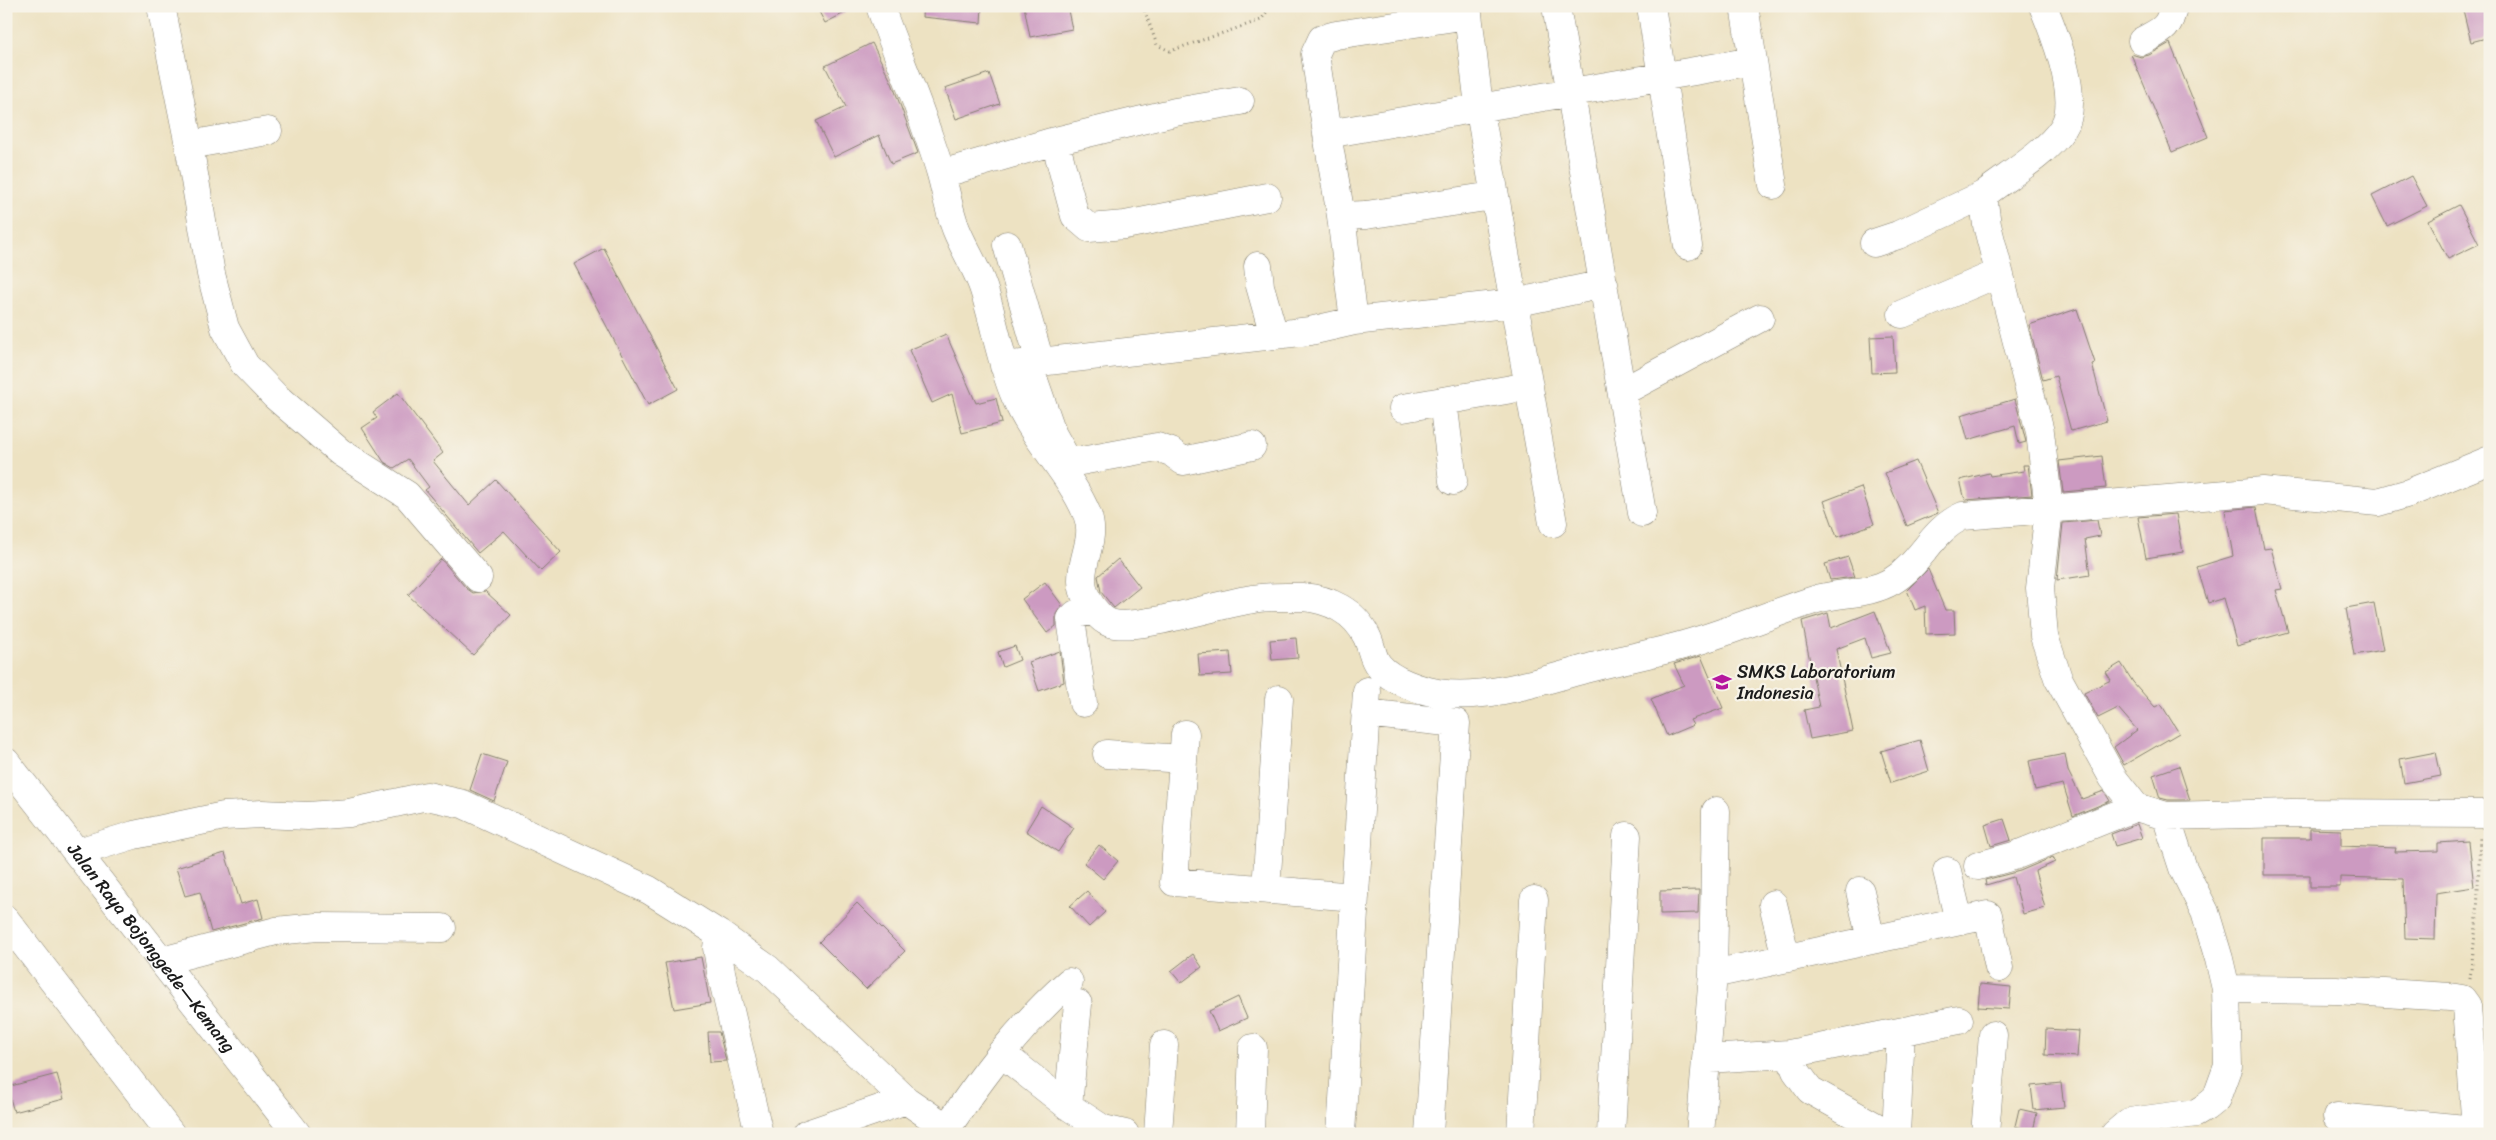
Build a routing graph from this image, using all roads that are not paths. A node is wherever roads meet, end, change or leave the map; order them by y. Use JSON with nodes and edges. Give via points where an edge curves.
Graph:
{"nodes":[{"id":1,"x":161,"y":6,"type":"edge"},
{"id":2,"x":880,"y":6,"type":"edge"},
{"id":3,"x":1556,"y":6,"type":"edge"},
{"id":4,"x":1651,"y":6,"type":"edge"},
{"id":5,"x":1744,"y":6,"type":"edge"},
{"id":6,"x":2043,"y":6,"type":"edge"},
{"id":7,"x":2174,"y":6,"type":"edge"},
{"id":8,"x":1468,"y":11,"type":"edge"},
{"id":9,"x":1381,"y":17,"type":"edge"},
{"id":10,"x":2142,"y":41,"type":"dead end"},
{"id":11,"x":1753,"y":61,"type":"junction"},
{"id":12,"x":1662,"y":75,"type":"junction"},
{"id":13,"x":1570,"y":92,"type":"junction"},
{"id":14,"x":1240,"y":101,"type":"dead end"},
{"id":15,"x":1479,"y":106,"type":"junction"},
{"id":16,"x":268,"y":131,"type":"dead end"},
{"id":17,"x":1327,"y":134,"type":"junction"},
{"id":18,"x":1055,"y":141,"type":"junction"},
{"id":19,"x":189,"y":145,"type":"junction"},
{"id":20,"x":941,"y":174,"type":"junction"},
{"id":21,"x":1773,"y":186,"type":"dead end"},
{"id":22,"x":1983,"y":195,"type":"junction"},
{"id":23,"x":1494,"y":196,"type":"junction"},
{"id":24,"x":1267,"y":197,"type":"dead end"},
{"id":25,"x":1341,"y":216,"type":"junction"},
{"id":26,"x":1874,"y":243,"type":"dead end"},
{"id":27,"x":1007,"y":245,"type":"dead end"},
{"id":28,"x":1688,"y":246,"type":"dead end"},
{"id":29,"x":1258,"y":266,"type":"dead end"},
{"id":30,"x":1999,"y":273,"type":"junction"},
{"id":31,"x":1604,"y":284,"type":"junction"},
{"id":32,"x":1514,"y":302,"type":"junction"},
{"id":33,"x":1902,"y":314,"type":"dead end"},
{"id":34,"x":1760,"y":318,"type":"dead end"},
{"id":35,"x":1354,"y":321,"type":"junction"},
{"id":36,"x":1274,"y":335,"type":"junction"},
{"id":37,"x":1024,"y":364,"type":"junction"},
{"id":38,"x":1529,"y":386,"type":"junction"},
{"id":39,"x":1622,"y":392,"type":"junction"},
{"id":40,"x":1443,"y":401,"type":"junction"},
{"id":41,"x":1403,"y":408,"type":"dead end"},
{"id":42,"x":1252,"y":446,"type":"dead end"},
{"id":43,"x":2490,"y":460,"type":"edge"},
{"id":44,"x":1453,"y":481,"type":"dead end"},
{"id":45,"x":2049,"y":509,"type":"junction"},
{"id":46,"x":1642,"y":513,"type":"dead end"},
{"id":47,"x":1553,"y":523,"type":"dead end"},
{"id":48,"x":478,"y":578,"type":"dead end"},
{"id":49,"x":1094,"y":610,"type":"junction"},
{"id":50,"x":1279,"y":699,"type":"dead end"},
{"id":51,"x":1083,"y":703,"type":"dead end"},
{"id":52,"x":1107,"y":754,"type":"dead end"},
{"id":53,"x":6,"y":762,"type":"edge"},
{"id":54,"x":2136,"y":807,"type":"junction"},
{"id":55,"x":1716,"y":811,"type":"dead end"},
{"id":56,"x":2485,"y":814,"type":"edge"},
{"id":57,"x":2166,"y":816,"type":"junction"},
{"id":58,"x":1627,"y":836,"type":"dead end"},
{"id":59,"x":78,"y":852,"type":"junction"},
{"id":60,"x":1978,"y":866,"type":"dead end"},
{"id":61,"x":1947,"y":871,"type":"dead end"},
{"id":62,"x":1266,"y":889,"type":"junction"},
{"id":63,"x":1860,"y":891,"type":"dead end"},
{"id":64,"x":1355,"y":897,"type":"junction"},
{"id":65,"x":1534,"y":900,"type":"dead end"},
{"id":66,"x":1773,"y":904,"type":"dead end"},
{"id":67,"x":6,"y":920,"type":"edge"},
{"id":68,"x":1959,"y":921,"type":"junction"},
{"id":69,"x":442,"y":928,"type":"dead end"},
{"id":70,"x":719,"y":934,"type":"junction"},
{"id":71,"x":1871,"y":940,"type":"junction"},
{"id":72,"x":1786,"y":958,"type":"junction"},
{"id":73,"x":162,"y":961,"type":"junction"},
{"id":74,"x":1999,"y":968,"type":"dead end"},
{"id":75,"x":1712,"y":974,"type":"junction"},
{"id":76,"x":2226,"y":989,"type":"junction"},
{"id":77,"x":1959,"y":1020,"type":"dead end"},
{"id":78,"x":1902,"y":1032,"type":"junction"},
{"id":79,"x":1993,"y":1035,"type":"dead end"},
{"id":80,"x":1164,"y":1045,"type":"dead end"},
{"id":81,"x":1252,"y":1048,"type":"dead end"},
{"id":82,"x":1001,"y":1053,"type":"junction"},
{"id":83,"x":1789,"y":1054,"type":"junction"},
{"id":84,"x":1706,"y":1059,"type":"junction"},
{"id":85,"x":906,"y":1100,"type":"junction"},
{"id":86,"x":1068,"y":1106,"type":"junction"},
{"id":87,"x":2337,"y":1116,"type":"dead end"},
{"id":88,"x":2483,"y":1130,"type":"edge"},
{"id":89,"x":950,"y":1131,"type":"edge"},
{"id":90,"x":171,"y":1134,"type":"edge"},
{"id":91,"x":297,"y":1134,"type":"edge"},
{"id":92,"x":759,"y":1134,"type":"edge"},
{"id":93,"x":807,"y":1134,"type":"edge"},
{"id":94,"x":1126,"y":1134,"type":"edge"},
{"id":95,"x":1158,"y":1134,"type":"edge"},
{"id":96,"x":1250,"y":1134,"type":"edge"},
{"id":97,"x":1341,"y":1134,"type":"edge"},
{"id":98,"x":1429,"y":1134,"type":"edge"},
{"id":99,"x":1521,"y":1134,"type":"edge"},
{"id":100,"x":1611,"y":1134,"type":"edge"},
{"id":101,"x":1700,"y":1134,"type":"edge"},
{"id":102,"x":1889,"y":1134,"type":"edge"},
{"id":103,"x":1896,"y":1134,"type":"edge"},
{"id":104,"x":1985,"y":1134,"type":"edge"},
{"id":105,"x":2115,"y":1134,"type":"edge"}],
"edges":[{"from":1,"to":19,"type":"main road"},
{"from":2,"to":20,"type":"main road"},
{"from":3,"to":13,"type":"main road"},
{"from":4,"to":12,"type":"main road"},
{"from":5,"to":11,"type":"main road"},
{"from":6,"to":22,"type":"main road","via":[[2067,82],[2069,111],[2063,128],[2046,147]]},
{"from":7,"to":10,"type":"main road","via":[[2171,20],[2164,29]]},
{"from":8,"to":9,"type":"main road"},
{"from":8,"to":15,"type":"main road"},
{"from":9,"to":17,"type":"main road","via":[[1322,39],[1315,54]]},
{"from":11,"to":12,"type":"main road"},
{"from":11,"to":21,"type":"main road"},
{"from":12,"to":13,"type":"main road"},
{"from":12,"to":28,"type":"main road"},
{"from":13,"to":15,"type":"main road"},
{"from":13,"to":31,"type":"main road"},
{"from":14,"to":18,"type":"main road","via":[[1175,112]]},
{"from":15,"to":17,"type":"main road"},
{"from":15,"to":23,"type":"main road"},
{"from":16,"to":19,"type":"main road"},
{"from":17,"to":25,"type":"main road"},
{"from":18,"to":20,"type":"main road"},
{"from":18,"to":24,"type":"main road","via":[[1075,216],[1089,228],[1125,225]]},
{"from":19,"to":48,"type":"main road","via":[[211,274],[225,328],[246,365],[274,396],[340,452],[408,495]]},
{"from":20,"to":37,"type":"main road","via":[[955,226]]},
{"from":22,"to":26,"type":"main road"},
{"from":22,"to":30,"type":"main road"},
{"from":23,"to":25,"type":"main road"},
{"from":23,"to":32,"type":"main road"},
{"from":25,"to":35,"type":"main road"},
{"from":27,"to":37,"type":"main road"},
{"from":29,"to":36,"type":"main road","via":[[1260,286]]},
{"from":30,"to":33,"type":"main road"},
{"from":30,"to":45,"type":"main road","via":[[2040,432]]},
{"from":31,"to":32,"type":"main road"},
{"from":31,"to":39,"type":"main road"},
{"from":32,"to":35,"type":"main road"},
{"from":32,"to":38,"type":"main road"},
{"from":34,"to":39,"type":"main road"},
{"from":35,"to":36,"type":"main road"},
{"from":36,"to":37,"type":"main road"},
{"from":37,"to":42,"type":"main road","via":[[1066,458],[1081,461],[1157,447],[1172,452],[1183,461]]},
{"from":37,"to":49,"type":"main road","via":[[1024,418],[1072,486],[1087,515],[1090,536],[1081,579]]},
{"from":38,"to":40,"type":"main road"},
{"from":38,"to":47,"type":"main road"},
{"from":39,"to":46,"type":"main road"},
{"from":40,"to":41,"type":"main road"},
{"from":40,"to":44,"type":"main road"},
{"from":43,"to":45,"type":"main road","via":[[2378,502],[2263,491]]},
{"from":45,"to":49,"type":"main road","via":[[1957,518],[1944,526],[1903,573],[1868,591],[1817,599],[1674,648],[1485,692],[1455,695],[1433,692],[1394,678],[1375,661],[1368,638],[1348,611],[1306,597],[1255,598],[1136,623],[1113,624]]},
{"from":45,"to":54,"type":"main road","via":[[2040,588],[2044,636],[2063,686],[2113,778]]},
{"from":49,"to":51,"type":"main road","via":[[1076,614],[1072,619]]},
{"from":50,"to":62,"type":"main road"},
{"from":52,"to":62,"type":"main road","via":[[1184,746],[1174,882]]},
{"from":53,"to":59,"type":"main road","name":"Jalan Raya Bojonggede—Kemang"},
{"from":54,"to":57,"type":"main road"},
{"from":54,"to":60,"type":"main road","via":[[2014,856]]},
{"from":55,"to":75,"type":"main road"},
{"from":56,"to":57,"type":"main road"},
{"from":57,"to":76,"type":"main road","via":[[2183,868],[2207,920]]},
{"from":58,"to":100,"type":"main road"},
{"from":59,"to":70,"type":"main road","via":[[224,816],[349,813],[426,796],[463,804],[502,820],[649,890]]},
{"from":59,"to":73,"type":"main road","name":"Jalan Raya Bojonggede—Kemang"},
{"from":61,"to":68,"type":"main road"},
{"from":62,"to":64,"type":"main road"},
{"from":63,"to":71,"type":"main road"},
{"from":64,"to":97,"type":"main road"},
{"from":64,"to":98,"type":"main road","via":[[1366,702],[1456,723]]},
{"from":65,"to":99,"type":"main road"},
{"from":66,"to":72,"type":"main road"},
{"from":67,"to":90,"type":"main road"},
{"from":68,"to":71,"type":"main road"},
{"from":68,"to":74,"type":"main road","via":[[1988,915]]},
{"from":69,"to":73,"type":"main road","via":[[276,931]]},
{"from":70,"to":85,"type":"main road","via":[[768,969],[811,1007]]},
{"from":70,"to":92,"type":"main road","via":[[717,948],[721,972]]},
{"from":71,"to":72,"type":"main road"},
{"from":72,"to":75,"type":"main road"},
{"from":73,"to":91,"type":"main road","name":"Jalan Raya Bojonggede—Kemang"},
{"from":75,"to":84,"type":"main road"},
{"from":76,"to":88,"type":"main road","via":[[2336,990],[2462,999],[2467,1006]]},
{"from":76,"to":105,"type":"main road","via":[[2228,1066],[2216,1099],[2196,1113],[2129,1122]]},
{"from":77,"to":78,"type":"main road"},
{"from":78,"to":83,"type":"main road"},
{"from":78,"to":103,"type":"main road"},
{"from":79,"to":104,"type":"main road"},
{"from":80,"to":95,"type":"main road"},
{"from":81,"to":96,"type":"main road"},
{"from":82,"to":86,"type":"main road"},
{"from":82,"to":86,"type":"main road","via":[[1031,1017],[1073,993]]},
{"from":82,"to":89,"type":"main road","via":[[988,1068]]},
{"from":83,"to":84,"type":"main road"},
{"from":83,"to":102,"type":"main road","via":[[1810,1090]]},
{"from":84,"to":101,"type":"main road"},
{"from":85,"to":89,"type":"main road"},
{"from":85,"to":93,"type":"main road"},
{"from":86,"to":94,"type":"main road","via":[[1103,1129]]},
{"from":87,"to":88,"type":"main road"}]}
